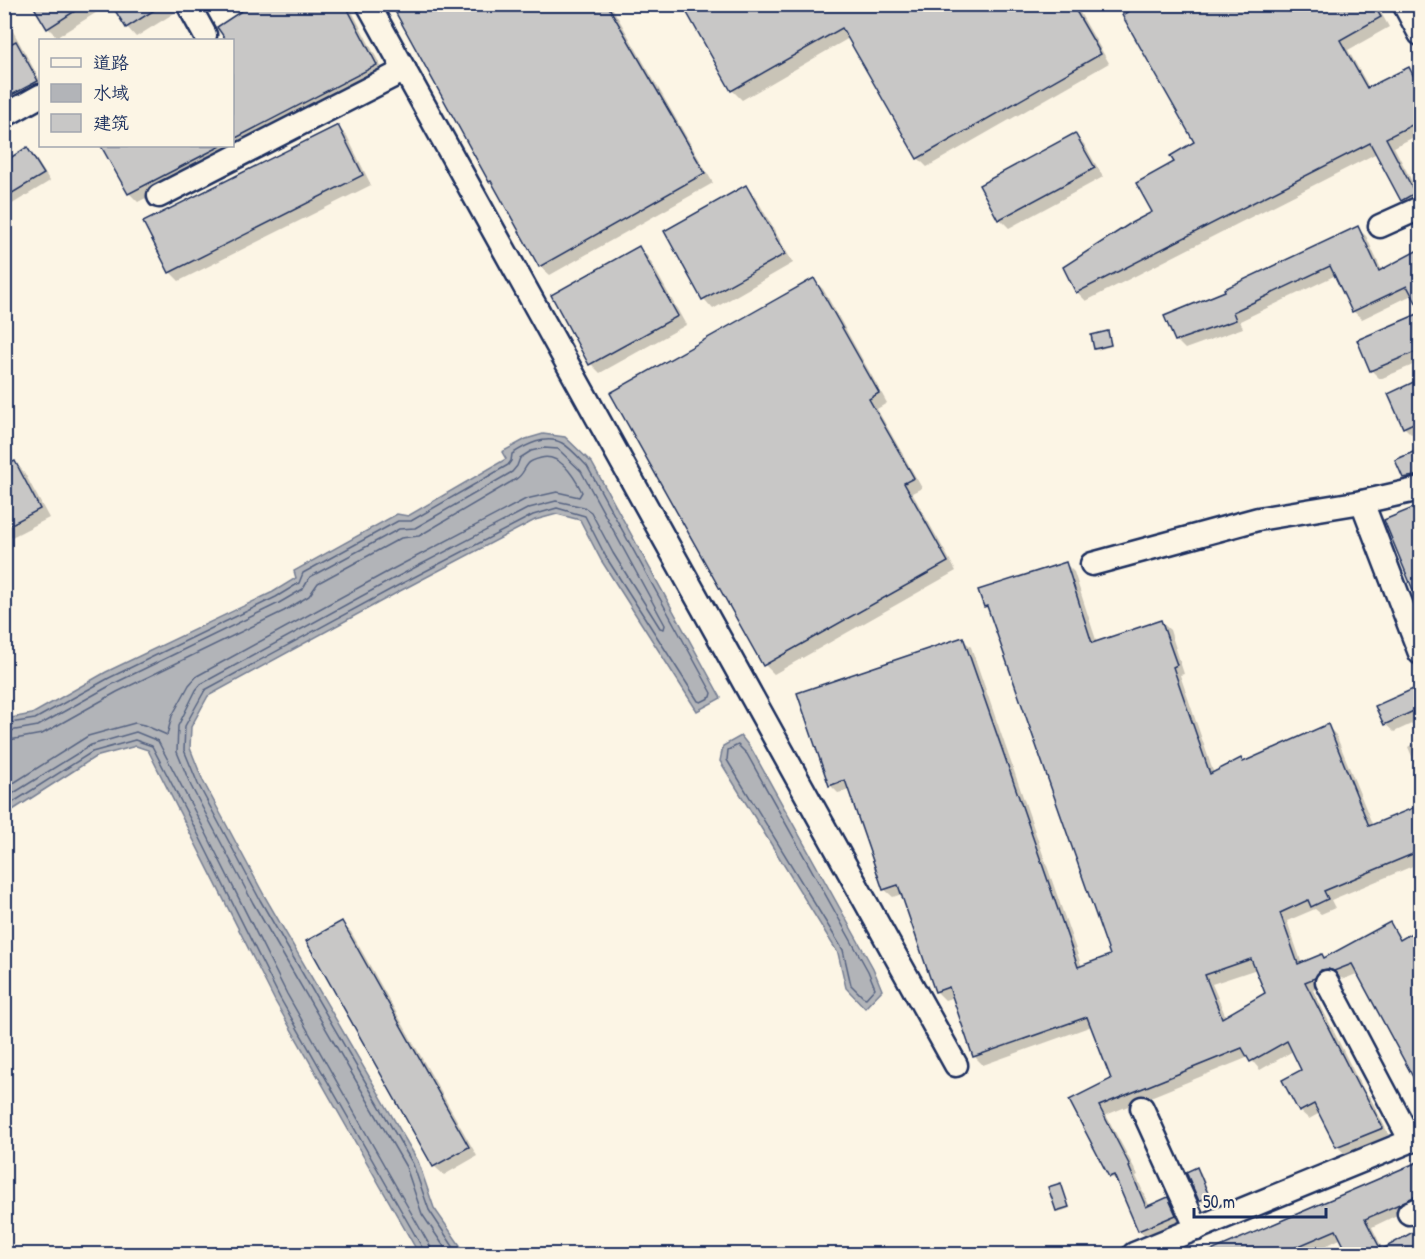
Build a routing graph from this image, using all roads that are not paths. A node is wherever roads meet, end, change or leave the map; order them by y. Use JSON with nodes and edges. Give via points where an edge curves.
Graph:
{"nodes":[{"id":1,"x":188,"y":4,"type":"edge"},
{"id":2,"x":369,"y":4,"type":"edge"},
{"id":3,"x":1404,"y":4,"type":"edge"},
{"id":4,"x":205,"y":34,"type":"dead end"},
{"id":5,"x":1420,"y":34,"type":"edge"},
{"id":6,"x":405,"y":70,"type":"junction"},
{"id":7,"x":39,"y":97,"type":"edge"},
{"id":8,"x":4,"y":116,"type":"edge"},
{"id":9,"x":159,"y":196,"type":"dead end"},
{"id":10,"x":1420,"y":208,"type":"edge"},
{"id":11,"x":1380,"y":226,"type":"dead end"},
{"id":12,"x":1420,"y":489,"type":"edge"},
{"id":13,"x":1362,"y":502,"type":"junction"},
{"id":14,"x":1092,"y":564,"type":"dead end"},
{"id":15,"x":1420,"y":653,"type":"edge"},
{"id":16,"x":1327,"y":982,"type":"dead end"},
{"id":17,"x":956,"y":1065,"type":"dead end"},
{"id":18,"x":1142,"y":1108,"type":"dead end"},
{"id":19,"x":1416,"y":1139,"type":"edge"},
{"id":20,"x":1197,"y":1229,"type":"junction"},
{"id":21,"x":1134,"y":1254,"type":"edge"}],
"edges":[{"from":1,"to":4,"type":"street"},
{"from":2,"to":6,"type":"street"},
{"from":3,"to":5,"type":"street"},
{"from":6,"to":9,"type":"street"},
{"from":6,"to":17,"type":"street"},
{"from":7,"to":8,"type":"street"},
{"from":10,"to":11,"type":"street"},
{"from":12,"to":13,"type":"street"},
{"from":13,"to":14,"type":"street","via":[[1258,519]]},
{"from":13,"to":15,"type":"street"},
{"from":16,"to":19,"type":"street"},
{"from":18,"to":20,"type":"street"},
{"from":19,"to":20,"type":"street"},
{"from":20,"to":21,"type":"street"}]}
